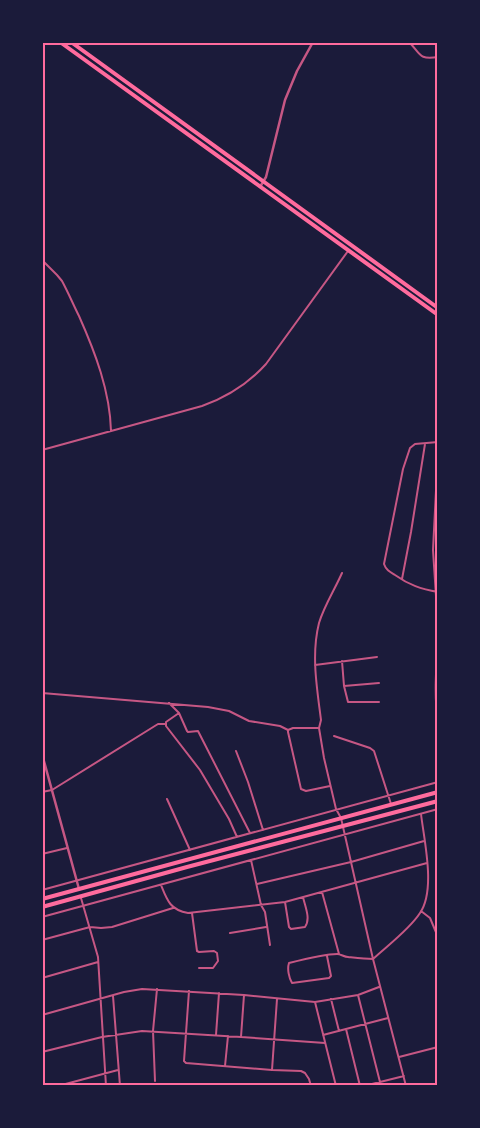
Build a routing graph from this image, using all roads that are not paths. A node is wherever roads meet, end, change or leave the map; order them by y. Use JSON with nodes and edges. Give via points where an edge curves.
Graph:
{"nodes":[{"id":1,"x":60,"y":42,"type":"edge"},
{"id":2,"x":71,"y":42,"type":"edge"},
{"id":3,"x":313,"y":42,"type":"edge"},
{"id":4,"x":409,"y":42,"type":"edge"},
{"id":5,"x":438,"y":57,"type":"edge"},
{"id":6,"x":264,"y":182,"type":"junction"},
{"id":7,"x":260,"y":187,"type":"junction"},
{"id":8,"x":348,"y":251,"type":"junction"},
{"id":9,"x":42,"y":260,"type":"edge"},
{"id":10,"x":438,"y":308,"type":"edge"},
{"id":11,"x":438,"y":315,"type":"edge"},
{"id":12,"x":111,"y":431,"type":"junction"},
{"id":13,"x":438,"y":442,"type":"edge"},
{"id":14,"x":425,"y":444,"type":"junction"},
{"id":15,"x":42,"y":450,"type":"edge"},
{"id":16,"x":438,"y":451,"type":"edge"},
{"id":17,"x":342,"y":573,"type":"dead end"},
{"id":18,"x":401,"y":580,"type":"junction"},
{"id":19,"x":436,"y":592,"type":"edge"},
{"id":20,"x":438,"y":627,"type":"edge"},
{"id":21,"x":438,"y":641,"type":"edge"},
{"id":22,"x":377,"y":657,"type":"dead end"},
{"id":23,"x":342,"y":661,"type":"junction"},
{"id":24,"x":314,"y":665,"type":"junction"},
{"id":25,"x":379,"y":682,"type":"dead end"},
{"id":26,"x":344,"y":686,"type":"junction"},
{"id":27,"x":42,"y":693,"type":"edge"},
{"id":28,"x":379,"y":702,"type":"dead end"},
{"id":29,"x":169,"y":703,"type":"junction"},
{"id":30,"x":179,"y":713,"type":"junction"},
{"id":31,"x":165,"y":724,"type":"junction"},
{"id":32,"x":438,"y":724,"type":"edge"},
{"id":33,"x":320,"y":728,"type":"junction"},
{"id":34,"x":288,"y":730,"type":"junction"},
{"id":35,"x":334,"y":736,"type":"dead end"},
{"id":36,"x":236,"y":751,"type":"dead end"},
{"id":37,"x":42,"y":754,"type":"edge"},
{"id":38,"x":438,"y":782,"type":"edge"},
{"id":39,"x":331,"y":786,"type":"junction"},
{"id":40,"x":52,"y":790,"type":"junction"},
{"id":41,"x":42,"y":792,"type":"edge"},
{"id":42,"x":438,"y":792,"type":"edge"},
{"id":43,"x":388,"y":796,"type":"junction"},
{"id":44,"x":167,"y":800,"type":"dead end"},
{"id":45,"x":438,"y":801,"type":"edge"},
{"id":46,"x":391,"y":804,"type":"junction"},
{"id":47,"x":336,"y":809,"type":"junction"},
{"id":48,"x":438,"y":809,"type":"edge"},
{"id":49,"x":421,"y":814,"type":"junction"},
{"id":50,"x":341,"y":818,"type":"junction"},
{"id":51,"x":343,"y":827,"type":"junction"},
{"id":52,"x":263,"y":830,"type":"junction"},
{"id":53,"x":250,"y":833,"type":"junction"},
{"id":54,"x":345,"y":835,"type":"junction"},
{"id":55,"x":237,"y":837,"type":"junction"},
{"id":56,"x":424,"y":841,"type":"junction"},
{"id":57,"x":68,"y":848,"type":"junction"},
{"id":58,"x":190,"y":850,"type":"junction"},
{"id":59,"x":42,"y":854,"type":"edge"},
{"id":60,"x":251,"y":860,"type":"junction"},
{"id":61,"x":351,"y":862,"type":"junction"},
{"id":62,"x":427,"y":863,"type":"junction"},
{"id":63,"x":76,"y":880,"type":"junction"},
{"id":64,"x":356,"y":882,"type":"junction"},
{"id":65,"x":161,"y":884,"type":"junction"},
{"id":66,"x":258,"y":884,"type":"junction"},
{"id":67,"x":79,"y":889,"type":"junction"},
{"id":68,"x":42,"y":890,"type":"edge"},
{"id":69,"x":322,"y":892,"type":"junction"},
{"id":70,"x":81,"y":897,"type":"junction"},
{"id":71,"x":303,"y":897,"type":"junction"},
{"id":72,"x":42,"y":899,"type":"edge"},
{"id":73,"x":285,"y":902,"type":"junction"},
{"id":74,"x":262,"y":905,"type":"junction"},
{"id":75,"x":83,"y":906,"type":"junction"},
{"id":76,"x":42,"y":907,"type":"edge"},
{"id":77,"x":173,"y":908,"type":"junction"},
{"id":78,"x":422,"y":911,"type":"junction"},
{"id":79,"x":192,"y":913,"type":"junction"},
{"id":80,"x":42,"y":917,"type":"edge"},
{"id":81,"x":90,"y":927,"type":"junction"},
{"id":82,"x":266,"y":927,"type":"junction"},
{"id":83,"x":230,"y":933,"type":"dead end"},
{"id":84,"x":438,"y":937,"type":"edge"},
{"id":85,"x":42,"y":940,"type":"edge"},
{"id":86,"x":270,"y":945,"type":"dead end"},
{"id":87,"x":339,"y":954,"type":"junction"},
{"id":88,"x":327,"y":956,"type":"junction"},
{"id":89,"x":373,"y":959,"type":"junction"},
{"id":90,"x":98,"y":962,"type":"junction"},
{"id":91,"x":199,"y":968,"type":"dead end"},
{"id":92,"x":42,"y":978,"type":"edge"},
{"id":93,"x":380,"y":987,"type":"junction"},
{"id":94,"x":157,"y":989,"type":"junction"},
{"id":95,"x":189,"y":991,"type":"junction"},
{"id":96,"x":218,"y":993,"type":"junction"},
{"id":97,"x":244,"y":995,"type":"junction"},
{"id":98,"x":358,"y":995,"type":"junction"},
{"id":99,"x":113,"y":996,"type":"junction"},
{"id":100,"x":277,"y":999,"type":"junction"},
{"id":101,"x":331,"y":999,"type":"junction"},
{"id":102,"x":100,"y":1000,"type":"junction"},
{"id":103,"x":315,"y":1002,"type":"junction"},
{"id":104,"x":42,"y":1015,"type":"edge"},
{"id":105,"x":388,"y":1018,"type":"junction"},
{"id":106,"x":366,"y":1024,"type":"junction"},
{"id":107,"x":346,"y":1029,"type":"junction"},
{"id":108,"x":153,"y":1031,"type":"junction"},
{"id":109,"x":339,"y":1031,"type":"junction"},
{"id":110,"x":115,"y":1034,"type":"junction"},
{"id":111,"x":186,"y":1034,"type":"junction"},
{"id":112,"x":323,"y":1034,"type":"junction"},
{"id":113,"x":102,"y":1036,"type":"junction"},
{"id":114,"x":216,"y":1036,"type":"junction"},
{"id":115,"x":228,"y":1036,"type":"junction"},
{"id":116,"x":241,"y":1037,"type":"junction"},
{"id":117,"x":274,"y":1039,"type":"junction"},
{"id":118,"x":325,"y":1043,"type":"junction"},
{"id":119,"x":438,"y":1047,"type":"edge"},
{"id":120,"x":42,"y":1052,"type":"edge"},
{"id":121,"x":399,"y":1057,"type":"junction"},
{"id":122,"x":225,"y":1066,"type":"junction"},
{"id":123,"x":118,"y":1070,"type":"junction"},
{"id":124,"x":272,"y":1070,"type":"junction"},
{"id":125,"x":105,"y":1073,"type":"junction"},
{"id":126,"x":404,"y":1076,"type":"junction"},
{"id":127,"x":155,"y":1081,"type":"dead end"},
{"id":128,"x":380,"y":1082,"type":"junction"},
{"id":129,"x":58,"y":1086,"type":"edge"},
{"id":130,"x":106,"y":1086,"type":"edge"},
{"id":131,"x":120,"y":1086,"type":"edge"},
{"id":132,"x":311,"y":1086,"type":"edge"},
{"id":133,"x":336,"y":1086,"type":"edge"},
{"id":134,"x":362,"y":1086,"type":"edge"},
{"id":135,"x":381,"y":1086,"type":"edge"},
{"id":136,"x":406,"y":1086,"type":"edge"}],
"edges":[{"from":1,"to":7,"type":"main road"},
{"from":2,"to":6,"type":"main road"},
{"from":3,"to":6,"type":"street","via":[[285,100]]},
{"from":4,"to":5,"type":"street","via":[[422,58]]},
{"from":6,"to":7,"type":"street"},
{"from":6,"to":10,"type":"main road"},
{"from":7,"to":8,"type":"main road"},
{"from":8,"to":11,"type":"main road"},
{"from":8,"to":12,"type":"street","via":[[266,364],[243,386],[202,406]]},
{"from":9,"to":12,"type":"street","via":[[62,281],[88,337],[106,389]]},
{"from":12,"to":15,"type":"street"},
{"from":13,"to":14,"type":"street"},
{"from":14,"to":18,"type":"street"},
{"from":14,"to":18,"type":"street","via":[[411,446],[406,459],[384,562],[387,570]]},
{"from":16,"to":19,"type":"street","via":[[433,550]]},
{"from":17,"to":24,"type":"street","via":[[320,622]]},
{"from":18,"to":19,"type":"street"},
{"from":19,"to":20,"type":"street"},
{"from":21,"to":32,"type":"street","via":[[435,693]]},
{"from":22,"to":23,"type":"street"},
{"from":23,"to":24,"type":"street"},
{"from":23,"to":26,"type":"street"},
{"from":24,"to":33,"type":"street"},
{"from":25,"to":26,"type":"street"},
{"from":26,"to":28,"type":"street","via":[[348,702]]},
{"from":27,"to":29,"type":"street"},
{"from":29,"to":30,"type":"street"},
{"from":29,"to":34,"type":"street","via":[[229,711],[249,721]]},
{"from":30,"to":31,"type":"street"},
{"from":30,"to":53,"type":"street","via":[[188,732],[198,731]]},
{"from":31,"to":40,"type":"street","via":[[158,724],[142,733]]},
{"from":31,"to":55,"type":"street","via":[[200,770]]},
{"from":33,"to":34,"type":"street"},
{"from":33,"to":39,"type":"street"},
{"from":34,"to":39,"type":"street","via":[[301,789]]},
{"from":35,"to":43,"type":"street","via":[[374,751]]},
{"from":36,"to":52,"type":"street"},
{"from":37,"to":40,"type":"street"},
{"from":38,"to":43,"type":"street"},
{"from":39,"to":47,"type":"street"},
{"from":40,"to":41,"type":"street"},
{"from":40,"to":57,"type":"street"},
{"from":42,"to":46,"type":"main road"},
{"from":43,"to":46,"type":"street"},
{"from":43,"to":47,"type":"street"},
{"from":44,"to":58,"type":"street"},
{"from":45,"to":51,"type":"main road"},
{"from":46,"to":50,"type":"main road"},
{"from":47,"to":50,"type":"street"},
{"from":47,"to":52,"type":"street"},
{"from":48,"to":49,"type":"street"},
{"from":49,"to":54,"type":"street"},
{"from":49,"to":56,"type":"street"},
{"from":50,"to":51,"type":"street"},
{"from":50,"to":67,"type":"main road"},
{"from":51,"to":54,"type":"street"},
{"from":51,"to":70,"type":"main road"},
{"from":52,"to":53,"type":"street"},
{"from":53,"to":55,"type":"street"},
{"from":54,"to":60,"type":"street"},
{"from":54,"to":61,"type":"street"},
{"from":55,"to":58,"type":"street"},
{"from":56,"to":61,"type":"street"},
{"from":56,"to":62,"type":"street"},
{"from":57,"to":59,"type":"street"},
{"from":57,"to":63,"type":"street"},
{"from":58,"to":63,"type":"street"},
{"from":60,"to":65,"type":"street"},
{"from":60,"to":66,"type":"street"},
{"from":61,"to":64,"type":"street"},
{"from":61,"to":66,"type":"street"},
{"from":62,"to":64,"type":"street"},
{"from":62,"to":78,"type":"street","via":[[428,887]]},
{"from":63,"to":67,"type":"street"},
{"from":63,"to":68,"type":"street"},
{"from":64,"to":69,"type":"street"},
{"from":64,"to":89,"type":"street"},
{"from":65,"to":75,"type":"street"},
{"from":65,"to":77,"type":"street","via":[[166,900]]},
{"from":66,"to":74,"type":"street"},
{"from":67,"to":70,"type":"main road"},
{"from":67,"to":72,"type":"main road"},
{"from":69,"to":71,"type":"street"},
{"from":69,"to":87,"type":"street"},
{"from":70,"to":75,"type":"street"},
{"from":70,"to":76,"type":"main road"},
{"from":71,"to":73,"type":"street"},
{"from":71,"to":73,"type":"street","via":[[308,924],[305,927],[289,927]]},
{"from":73,"to":74,"type":"street"},
{"from":74,"to":79,"type":"street"},
{"from":74,"to":82,"type":"street"},
{"from":75,"to":80,"type":"street"},
{"from":75,"to":81,"type":"street"},
{"from":77,"to":79,"type":"street"},
{"from":77,"to":81,"type":"street","via":[[112,926]]},
{"from":78,"to":84,"type":"street","via":[[430,918]]},
{"from":78,"to":89,"type":"street"},
{"from":79,"to":91,"type":"street","via":[[198,951],[214,951],[218,961],[213,968]]},
{"from":81,"to":85,"type":"street"},
{"from":81,"to":90,"type":"street"},
{"from":82,"to":83,"type":"street"},
{"from":82,"to":86,"type":"street"},
{"from":87,"to":88,"type":"street"},
{"from":87,"to":89,"type":"street"},
{"from":88,"to":88,"type":"street","via":[[289,963],[292,983],[329,978]]},
{"from":89,"to":93,"type":"street"},
{"from":90,"to":92,"type":"street"},
{"from":90,"to":102,"type":"street"},
{"from":93,"to":98,"type":"street"},
{"from":93,"to":105,"type":"street"},
{"from":94,"to":95,"type":"street"},
{"from":94,"to":99,"type":"street"},
{"from":94,"to":108,"type":"street"},
{"from":95,"to":96,"type":"street"},
{"from":95,"to":111,"type":"street"},
{"from":96,"to":97,"type":"street"},
{"from":96,"to":114,"type":"street"},
{"from":97,"to":100,"type":"street"},
{"from":97,"to":116,"type":"street"},
{"from":98,"to":101,"type":"street"},
{"from":98,"to":106,"type":"street"},
{"from":99,"to":102,"type":"street"},
{"from":99,"to":110,"type":"street"},
{"from":100,"to":103,"type":"street"},
{"from":100,"to":117,"type":"street"},
{"from":101,"to":103,"type":"street"},
{"from":101,"to":109,"type":"street"},
{"from":102,"to":104,"type":"street"},
{"from":102,"to":113,"type":"street"},
{"from":103,"to":112,"type":"street"},
{"from":105,"to":106,"type":"street"},
{"from":105,"to":121,"type":"street"},
{"from":106,"to":107,"type":"street"},
{"from":106,"to":128,"type":"street"},
{"from":107,"to":109,"type":"street"},
{"from":107,"to":134,"type":"street"},
{"from":108,"to":110,"type":"street"},
{"from":108,"to":111,"type":"street"},
{"from":108,"to":127,"type":"street"},
{"from":109,"to":112,"type":"street"},
{"from":110,"to":113,"type":"street"},
{"from":110,"to":123,"type":"street"},
{"from":111,"to":114,"type":"street"},
{"from":111,"to":122,"type":"street","via":[[186,1063]]},
{"from":112,"to":118,"type":"street"},
{"from":113,"to":120,"type":"street"},
{"from":113,"to":125,"type":"street"},
{"from":114,"to":115,"type":"street"},
{"from":115,"to":116,"type":"street"},
{"from":115,"to":122,"type":"street"},
{"from":116,"to":117,"type":"street"},
{"from":117,"to":118,"type":"street"},
{"from":117,"to":124,"type":"street"},
{"from":118,"to":133,"type":"street"},
{"from":119,"to":121,"type":"street"},
{"from":121,"to":126,"type":"street"},
{"from":122,"to":124,"type":"street"},
{"from":123,"to":125,"type":"street"},
{"from":123,"to":131,"type":"street"},
{"from":124,"to":132,"type":"street","via":[[301,1071]]},
{"from":125,"to":129,"type":"street"},
{"from":125,"to":130,"type":"street"},
{"from":126,"to":128,"type":"street"},
{"from":126,"to":136,"type":"street"},
{"from":128,"to":134,"type":"street"},
{"from":128,"to":135,"type":"street"}]}
